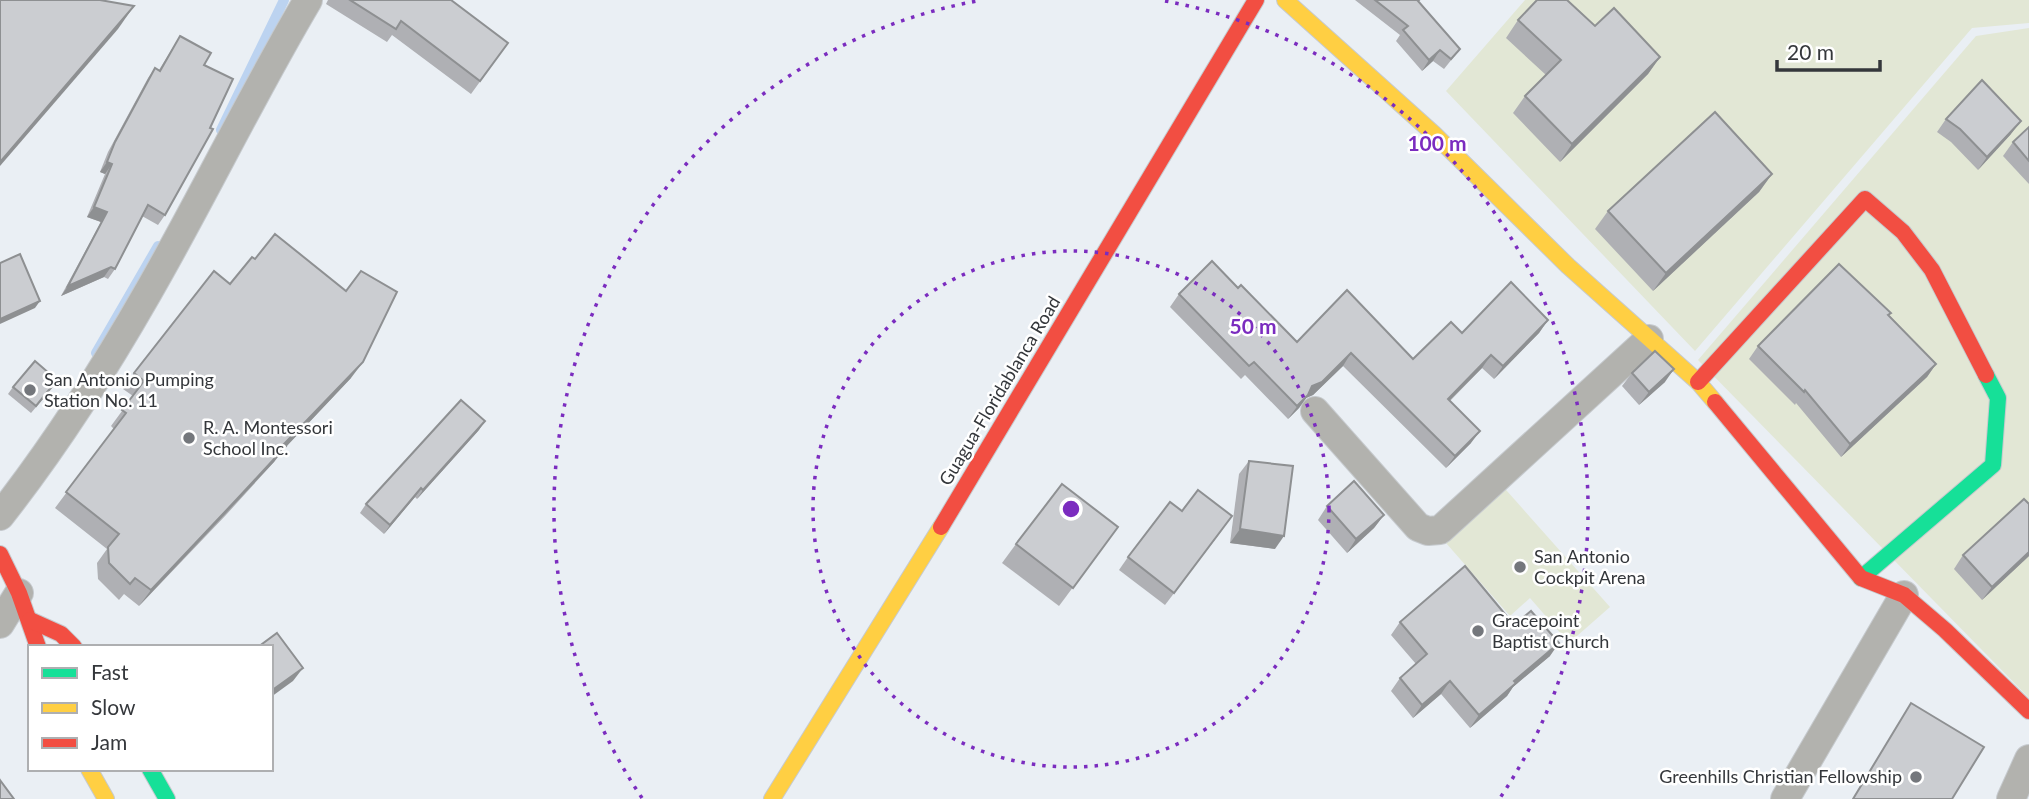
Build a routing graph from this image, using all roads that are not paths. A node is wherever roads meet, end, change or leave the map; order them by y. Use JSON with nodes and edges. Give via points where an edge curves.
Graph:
{"nodes":[{"id":1,"x":308,"y":0,"type":"edge"},
{"id":2,"x":1256,"y":0,"type":"edge"},
{"id":3,"x":1285,"y":0,"type":"edge"},
{"id":4,"x":1649,"y":338,"type":"junction"},
{"id":5,"x":1698,"y":382,"type":"junction"},
{"id":6,"x":1315,"y":411,"type":"dead end"},
{"id":7,"x":0,"y":516,"type":"edge"},
{"id":8,"x":0,"y":554,"type":"edge"},
{"id":9,"x":1861,"y":578,"type":"junction"},
{"id":10,"x":19,"y":593,"type":"junction"},
{"id":11,"x":1904,"y":595,"type":"junction"},
{"id":12,"x":30,"y":620,"type":"junction"},
{"id":13,"x":0,"y":624,"type":"edge"},
{"id":14,"x":37,"y":645,"type":"edge"},
{"id":15,"x":72,"y":645,"type":"edge"},
{"id":16,"x":2029,"y":711,"type":"edge"},
{"id":17,"x":2029,"y":759,"type":"edge"},
{"id":18,"x":90,"y":771,"type":"edge"},
{"id":19,"x":151,"y":771,"type":"edge"},
{"id":20,"x":106,"y":799,"type":"edge"},
{"id":21,"x":167,"y":799,"type":"edge"},
{"id":22,"x":772,"y":799,"type":"edge"},
{"id":23,"x":1785,"y":799,"type":"edge"},
{"id":24,"x":2011,"y":799,"type":"edge"}],
"edges":[{"from":1,"to":7,"type":"street","via":[[121,339],[45,458]]},
{"from":2,"to":22,"type":"main road","name":"Guagua-Floridablanca Road","via":[[894,606]]},
{"from":3,"to":4,"type":"main road"},
{"from":4,"to":5,"type":"main road"},
{"from":4,"to":6,"type":"street","via":[[1440,530],[1418,527]]},
{"from":5,"to":9,"type":"main road"},
{"from":5,"to":9,"type":"main road","via":[[1865,199],[1903,232],[1932,270],[1998,398],[1993,465]]},
{"from":8,"to":10,"type":"main road"},
{"from":9,"to":11,"type":"main road"},
{"from":10,"to":12,"type":"main road"},
{"from":10,"to":13,"type":"street"},
{"from":11,"to":16,"type":"main road"},
{"from":11,"to":23,"type":"street"},
{"from":12,"to":14,"type":"main road"},
{"from":12,"to":15,"type":"main road"},
{"from":17,"to":24,"type":"street"},
{"from":18,"to":20,"type":"main road"},
{"from":19,"to":21,"type":"main road"}]}
